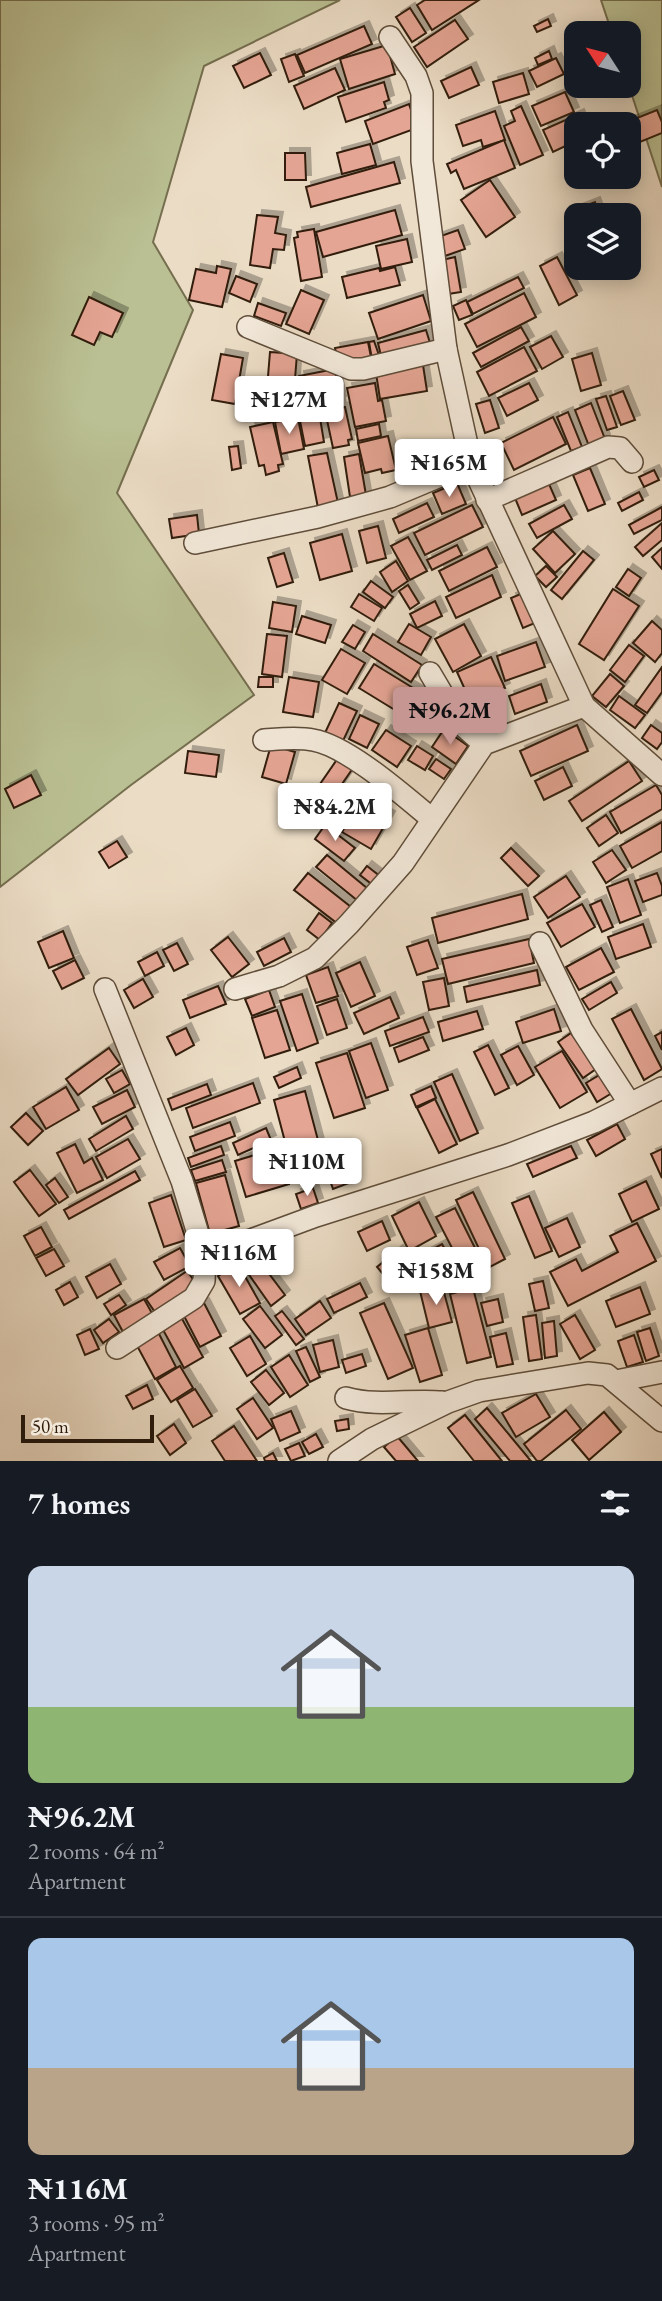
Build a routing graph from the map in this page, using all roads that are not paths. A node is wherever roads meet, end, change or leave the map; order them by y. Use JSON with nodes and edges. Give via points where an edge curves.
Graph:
{"nodes":[{"id":1,"x":390,"y":37,"type":"dead end"},
{"id":2,"x":248,"y":327,"type":"dead end"},
{"id":3,"x":446,"y":349,"type":"junction"},
{"id":4,"x":632,"y":462,"type":"dead end"},
{"id":5,"x":471,"y":463,"type":"junction"},
{"id":6,"x":488,"y":500,"type":"junction"},
{"id":7,"x":195,"y":543,"type":"dead end"},
{"id":8,"x":430,"y":673,"type":"dead end"},
{"id":9,"x":584,"y":706,"type":"junction"},
{"id":10,"x":264,"y":740,"type":"dead end"},
{"id":11,"x":484,"y":744,"type":"junction"},
{"id":12,"x":662,"y":775,"type":"edge"},
{"id":13,"x":432,"y":819,"type":"junction"},
{"id":14,"x":540,"y":943,"type":"dead end"},
{"id":15,"x":105,"y":989,"type":"dead end"},
{"id":16,"x":235,"y":989,"type":"dead end"},
{"id":17,"x":662,"y":1088,"type":"edge"},
{"id":18,"x":630,"y":1104,"type":"junction"},
{"id":19,"x":205,"y":1257,"type":"junction"},
{"id":20,"x":117,"y":1348,"type":"dead end"},
{"id":21,"x":662,"y":1372,"type":"edge"},
{"id":22,"x":616,"y":1381,"type":"junction"},
{"id":23,"x":346,"y":1398,"type":"dead end"},
{"id":24,"x":448,"y":1402,"type":"junction"},
{"id":25,"x":662,"y":1422,"type":"edge"},
{"id":26,"x":339,"y":1461,"type":"edge"}],
"edges":[{"from":1,"to":3,"type":"street","via":[[422,93],[422,160]]},
{"from":2,"to":3,"type":"street","via":[[351,369]]},
{"from":3,"to":5,"type":"street"},
{"from":4,"to":6,"type":"street","via":[[620,448],[608,447]]},
{"from":5,"to":6,"type":"street"},
{"from":5,"to":7,"type":"street","via":[[390,497]]},
{"from":6,"to":9,"type":"street"},
{"from":8,"to":11,"type":"street","via":[[456,718]]},
{"from":9,"to":11,"type":"street"},
{"from":9,"to":12,"type":"street"},
{"from":10,"to":13,"type":"street","via":[[314,740],[330,746],[369,768]]},
{"from":11,"to":13,"type":"street"},
{"from":13,"to":16,"type":"street","via":[[403,863],[315,958],[279,976]]},
{"from":14,"to":18,"type":"street","via":[[582,1030]]},
{"from":15,"to":19,"type":"street","via":[[183,1181]]},
{"from":17,"to":18,"type":"street"},
{"from":18,"to":19,"type":"street","via":[[508,1155]]},
{"from":19,"to":20,"type":"street","via":[[204,1282],[194,1298]]},
{"from":21,"to":22,"type":"street"},
{"from":22,"to":24,"type":"street","via":[[588,1373],[479,1391]]},
{"from":22,"to":25,"type":"street"},
{"from":23,"to":24,"type":"street","via":[[364,1403]]},
{"from":24,"to":26,"type":"street","via":[[372,1439]]}]}
